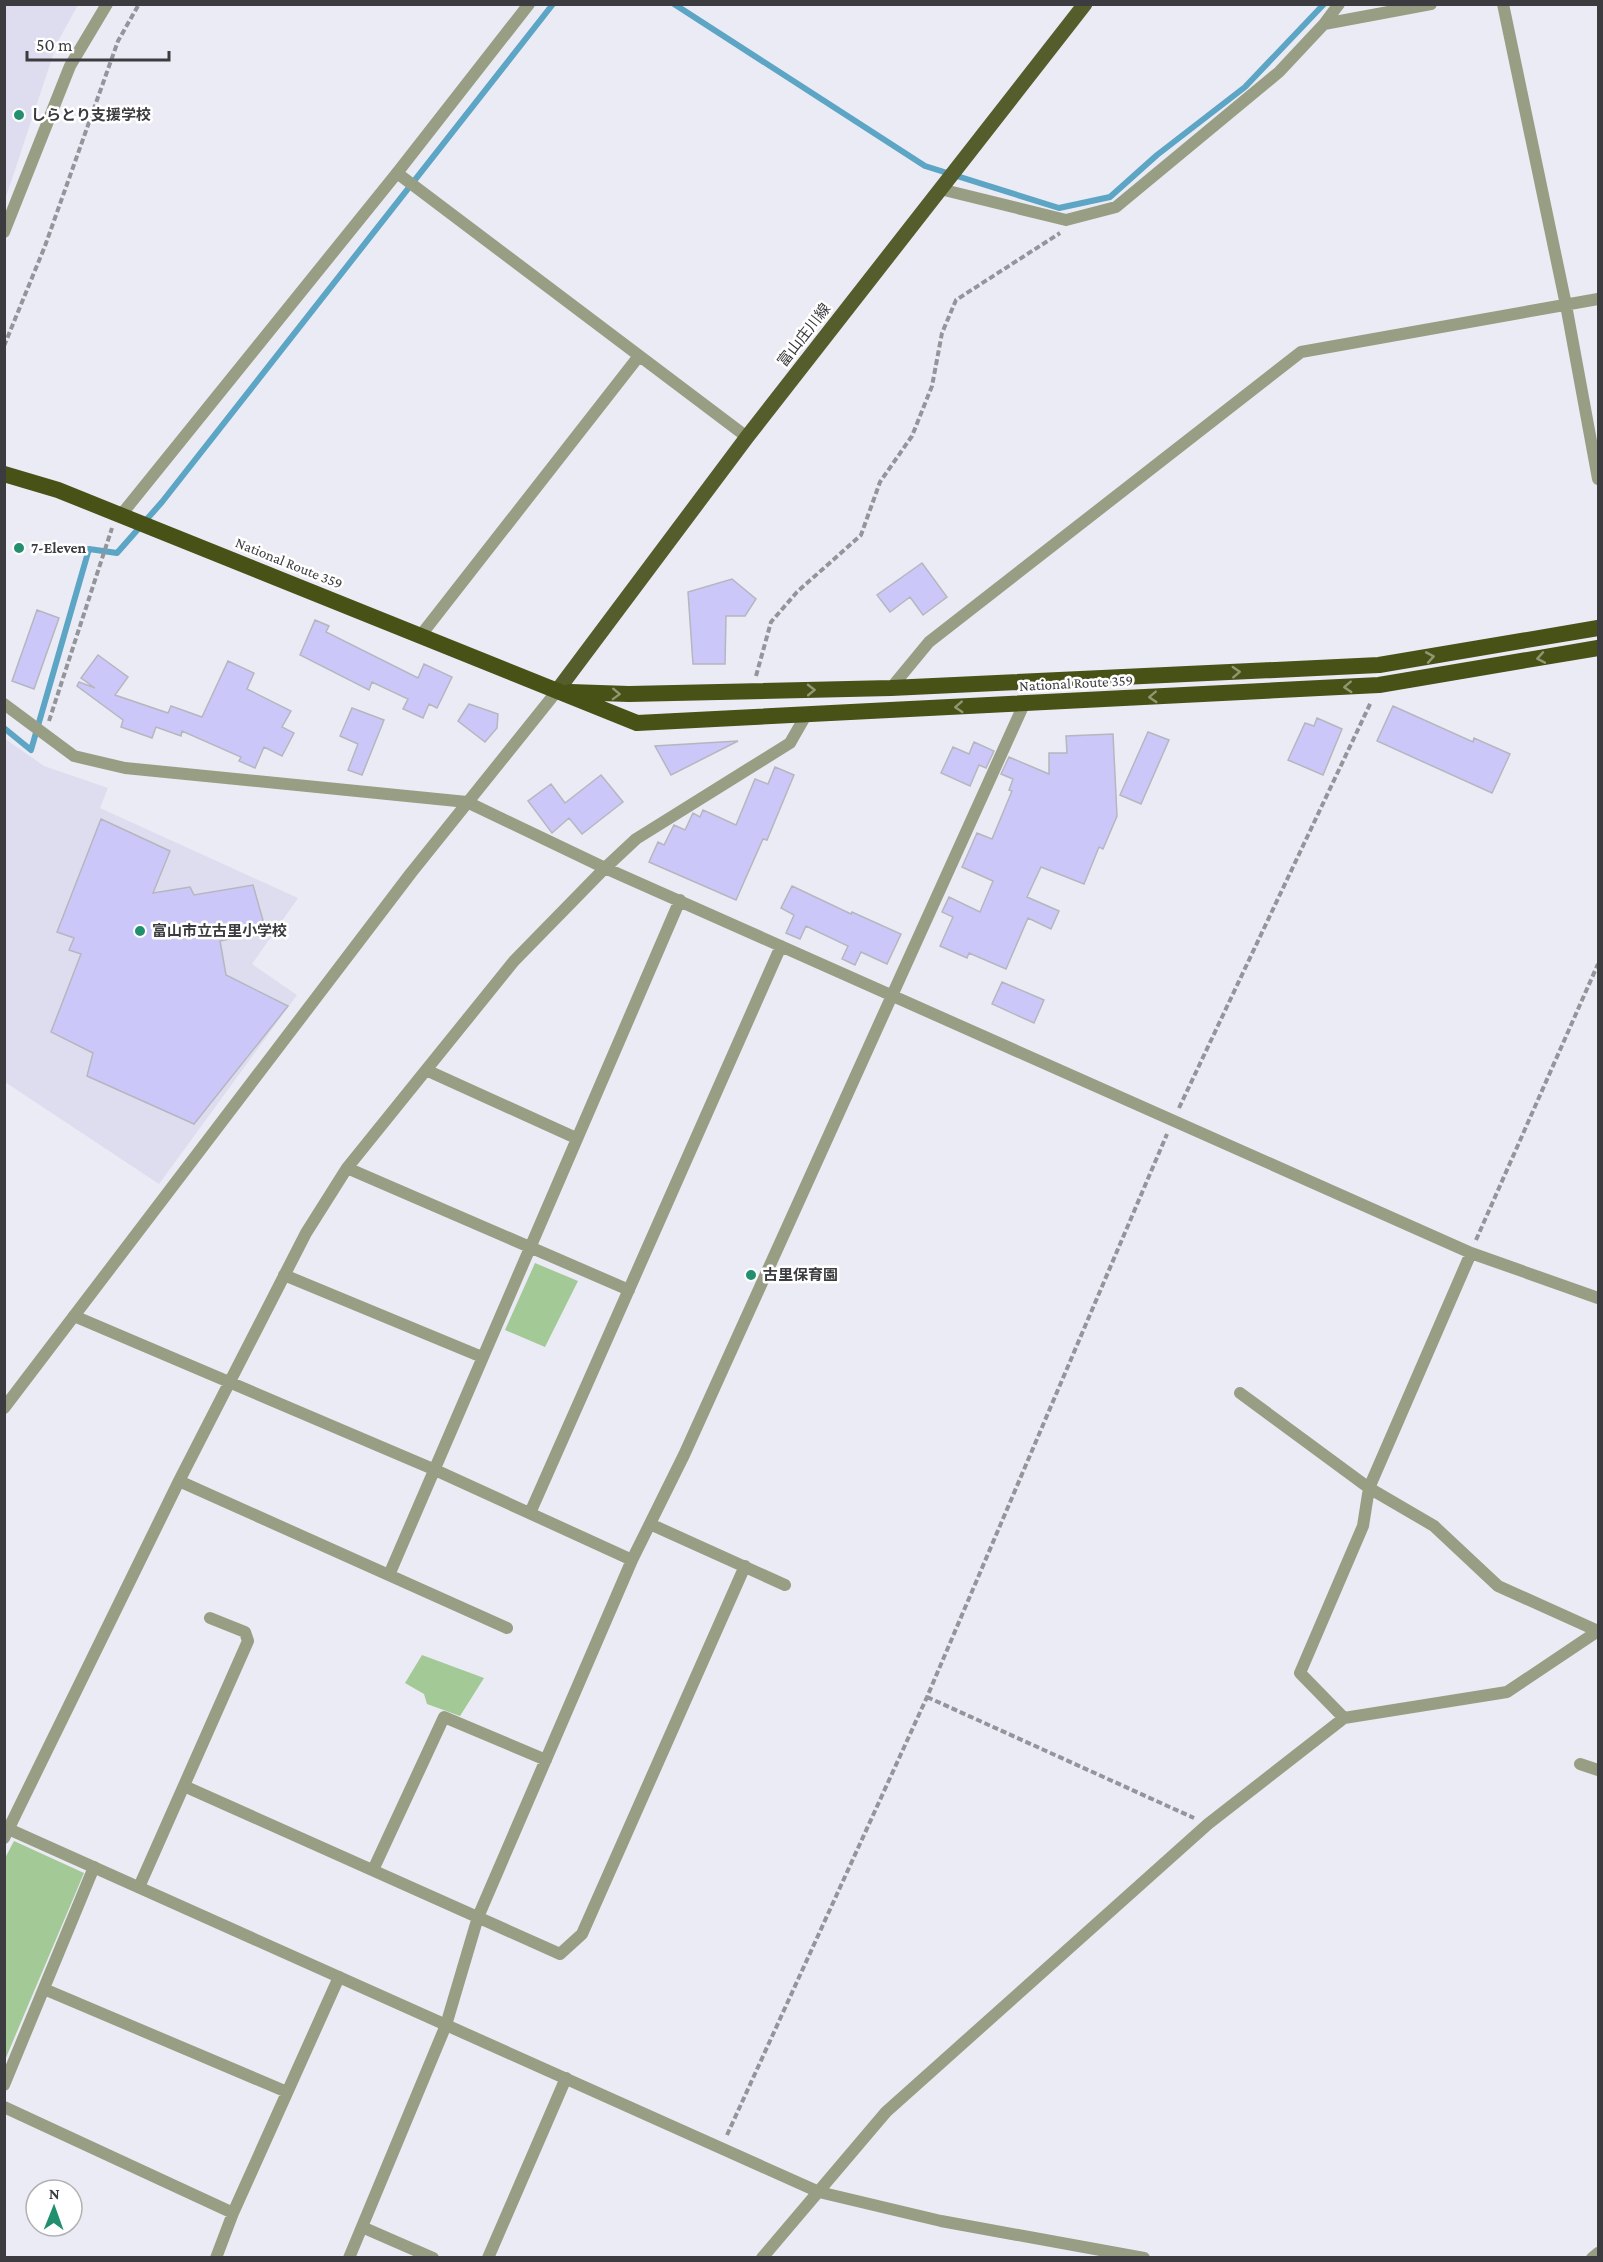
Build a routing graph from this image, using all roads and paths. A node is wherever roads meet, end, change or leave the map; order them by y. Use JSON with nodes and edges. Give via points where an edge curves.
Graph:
{"nodes":[{"id":1,"x":107,"y":4,"type":"edge"},
{"id":2,"x":139,"y":4,"type":"edge"},
{"id":3,"x":529,"y":4,"type":"edge"},
{"id":4,"x":1085,"y":4,"type":"edge"},
{"id":5,"x":1339,"y":4,"type":"edge"},
{"id":6,"x":1431,"y":4,"type":"edge"},
{"id":7,"x":1503,"y":4,"type":"edge"},
{"id":8,"x":1324,"y":24,"type":"junction"},
{"id":9,"x":397,"y":173,"type":"junction"},
{"id":10,"x":940,"y":189,"type":"junction"},
{"id":11,"x":1089,"y":215,"type":"junction"},
{"id":12,"x":4,"y":232,"type":"edge"},
{"id":13,"x":1599,"y":299,"type":"edge"},
{"id":14,"x":1566,"y":305,"type":"junction"},
{"id":15,"x":4,"y":346,"type":"edge"},
{"id":16,"x":639,"y":356,"type":"junction"},
{"id":17,"x":747,"y":437,"type":"junction"},
{"id":18,"x":4,"y":474,"type":"edge"},
{"id":19,"x":1599,"y":479,"type":"edge"},
{"id":20,"x":120,"y":516,"type":"junction"},
{"id":21,"x":1599,"y":628,"type":"edge"},
{"id":22,"x":421,"y":635,"type":"junction"},
{"id":23,"x":1599,"y":648,"type":"edge"},
{"id":24,"x":1379,"y":685,"type":"junction"},
{"id":25,"x":891,"y":688,"type":"junction"},
{"id":26,"x":557,"y":692,"type":"junction"},
{"id":27,"x":753,"y":692,"type":"junction"},
{"id":28,"x":4,"y":704,"type":"edge"},
{"id":29,"x":1024,"y":704,"type":"junction"},
{"id":30,"x":806,"y":715,"type":"junction"},
{"id":31,"x":45,"y":736,"type":"junction"},
{"id":32,"x":467,"y":802,"type":"junction"},
{"id":33,"x":605,"y":868,"type":"junction"},
{"id":34,"x":680,"y":900,"type":"junction"},
{"id":35,"x":781,"y":946,"type":"junction"},
{"id":36,"x":1599,"y":964,"type":"edge"},
{"id":37,"x":890,"y":995,"type":"junction"},
{"id":38,"x":426,"y":1070,"type":"junction"},
{"id":39,"x":1174,"y":1119,"type":"junction"},
{"id":40,"x":576,"y":1138,"type":"junction"},
{"id":41,"x":347,"y":1168,"type":"junction"},
{"id":42,"x":529,"y":1247,"type":"junction"},
{"id":43,"x":1471,"y":1253,"type":"junction"},
{"id":44,"x":284,"y":1275,"type":"junction"},
{"id":45,"x":629,"y":1290,"type":"junction"},
{"id":46,"x":1599,"y":1298,"type":"edge"},
{"id":47,"x":74,"y":1316,"type":"junction"},
{"id":48,"x":482,"y":1357,"type":"junction"},
{"id":49,"x":231,"y":1382,"type":"junction"},
{"id":50,"x":1240,"y":1393,"type":"dead end"},
{"id":51,"x":4,"y":1407,"type":"edge"},
{"id":52,"x":433,"y":1469,"type":"junction"},
{"id":53,"x":179,"y":1481,"type":"junction"},
{"id":54,"x":1369,"y":1488,"type":"junction"},
{"id":55,"x":530,"y":1513,"type":"junction"},
{"id":56,"x":650,"y":1524,"type":"junction"},
{"id":57,"x":632,"y":1560,"type":"junction"},
{"id":58,"x":746,"y":1566,"type":"junction"},
{"id":59,"x":388,"y":1575,"type":"junction"},
{"id":60,"x":785,"y":1585,"type":"dead end"},
{"id":61,"x":210,"y":1618,"type":"dead end"},
{"id":62,"x":507,"y":1628,"type":"dead end"},
{"id":63,"x":1598,"y":1631,"type":"edge"},
{"id":64,"x":927,"y":1697,"type":"junction"},
{"id":65,"x":1344,"y":1718,"type":"junction"},
{"id":66,"x":546,"y":1760,"type":"junction"},
{"id":67,"x":1580,"y":1764,"type":"dead end"},
{"id":68,"x":1599,"y":1770,"type":"edge"},
{"id":69,"x":184,"y":1786,"type":"junction"},
{"id":70,"x":1208,"y":1824,"type":"junction"},
{"id":71,"x":6,"y":1832,"type":"edge"},
{"id":72,"x":94,"y":1868,"type":"junction"},
{"id":73,"x":373,"y":1870,"type":"junction"},
{"id":74,"x":139,"y":1887,"type":"junction"},
{"id":75,"x":478,"y":1917,"type":"junction"},
{"id":76,"x":339,"y":1977,"type":"junction"},
{"id":77,"x":44,"y":1989,"type":"junction"},
{"id":78,"x":446,"y":2025,"type":"junction"},
{"id":79,"x":566,"y":2078,"type":"junction"},
{"id":80,"x":4,"y":2085,"type":"edge"},
{"id":81,"x":287,"y":2092,"type":"junction"},
{"id":82,"x":4,"y":2107,"type":"edge"},
{"id":83,"x":721,"y":2148,"type":"junction"},
{"id":84,"x":819,"y":2192,"type":"junction"},
{"id":85,"x":233,"y":2213,"type":"junction"},
{"id":86,"x":362,"y":2227,"type":"junction"},
{"id":87,"x":1599,"y":2253,"type":"edge"},
{"id":88,"x":216,"y":2258,"type":"edge"},
{"id":89,"x":349,"y":2258,"type":"edge"},
{"id":90,"x":433,"y":2258,"type":"edge"},
{"id":91,"x":488,"y":2258,"type":"edge"},
{"id":92,"x":762,"y":2258,"type":"edge"},
{"id":93,"x":1143,"y":2258,"type":"edge"},
{"id":94,"x":1592,"y":2258,"type":"edge"}],
"edges":[{"from":1,"to":12,"type":"street","via":[[70,66]]},
{"from":2,"to":15,"type":"path","via":[[118,41],[45,246]]},
{"from":3,"to":9,"type":"street"},
{"from":4,"to":10,"type":"main road","name":"富山庄川線"},
{"from":5,"to":8,"type":"street"},
{"from":6,"to":8,"type":"street"},
{"from":7,"to":14,"type":"street"},
{"from":8,"to":11,"type":"street","via":[[1280,72],[1116,207]]},
{"from":9,"to":16,"type":"street"},
{"from":9,"to":20,"type":"street"},
{"from":10,"to":11,"type":"street","via":[[1066,220]]},
{"from":10,"to":17,"type":"main road","name":"富山庄川線"},
{"from":11,"to":27,"type":"path","via":[[956,300],[942,333],[932,386],[912,436],[880,482],[861,535],[797,592],[771,622]]},
{"from":13,"to":14,"type":"street"},
{"from":14,"to":19,"type":"street"},
{"from":14,"to":25,"type":"street","via":[[1301,352],[929,642]]},
{"from":16,"to":17,"type":"street"},
{"from":16,"to":22,"type":"street"},
{"from":17,"to":26,"type":"main road","name":"富山庄川線"},
{"from":18,"to":20,"type":"highway","name":"National Route 359","via":[[58,490]]},
{"from":20,"to":22,"type":"highway","name":"National Route 359"},
{"from":20,"to":31,"type":"path","via":[[112,527]]},
{"from":25,"to":21,"type":"highway","name":"National Route 359","one_way":true,"via":[[1378,665]]},
{"from":22,"to":26,"type":"highway","name":"National Route 359"},
{"from":23,"to":24,"type":"highway","name":"National Route 359","one_way":true},
{"from":24,"to":29,"type":"highway","name":"National Route 359","one_way":true},
{"from":24,"to":39,"type":"path"},
{"from":27,"to":25,"type":"highway","name":"National Route 359","one_way":true},
{"from":26,"to":27,"type":"highway","name":"National Route 359","one_way":true},
{"from":26,"to":30,"type":"highway","name":"National Route 359","via":[[637,723]]},
{"from":26,"to":32,"type":"street"},
{"from":28,"to":31,"type":"street"},
{"from":29,"to":30,"type":"highway","name":"National Route 359","one_way":true},
{"from":29,"to":37,"type":"street"},
{"from":30,"to":33,"type":"street","via":[[790,743],[636,839]]},
{"from":31,"to":32,"type":"street","via":[[74,756],[125,768]]},
{"from":32,"to":33,"type":"street"},
{"from":32,"to":47,"type":"street"},
{"from":33,"to":34,"type":"street"},
{"from":33,"to":38,"type":"street","via":[[514,961]]},
{"from":34,"to":35,"type":"street"},
{"from":34,"to":40,"type":"street"},
{"from":35,"to":37,"type":"street"},
{"from":35,"to":45,"type":"street"},
{"from":36,"to":43,"type":"path"},
{"from":37,"to":39,"type":"street"},
{"from":37,"to":56,"type":"street"},
{"from":38,"to":40,"type":"street"},
{"from":38,"to":41,"type":"street"},
{"from":39,"to":43,"type":"street"},
{"from":39,"to":64,"type":"path"},
{"from":40,"to":42,"type":"street"},
{"from":41,"to":42,"type":"street"},
{"from":41,"to":44,"type":"street"},
{"from":42,"to":45,"type":"street"},
{"from":42,"to":48,"type":"street"},
{"from":43,"to":46,"type":"street"},
{"from":43,"to":54,"type":"street"},
{"from":44,"to":48,"type":"street"},
{"from":44,"to":49,"type":"street"},
{"from":45,"to":55,"type":"street"},
{"from":47,"to":49,"type":"street"},
{"from":47,"to":51,"type":"street"},
{"from":48,"to":52,"type":"street"},
{"from":49,"to":52,"type":"street"},
{"from":49,"to":53,"type":"street"},
{"from":50,"to":54,"type":"street"},
{"from":52,"to":55,"type":"street"},
{"from":52,"to":59,"type":"street"},
{"from":53,"to":59,"type":"street"},
{"from":53,"to":71,"type":"street"},
{"from":54,"to":63,"type":"street","via":[[1434,1526],[1498,1586]]},
{"from":54,"to":65,"type":"street","via":[[1363,1526],[1300,1673]]},
{"from":55,"to":57,"type":"street"},
{"from":56,"to":57,"type":"street"},
{"from":56,"to":58,"type":"street"},
{"from":57,"to":66,"type":"street"},
{"from":58,"to":60,"type":"street"},
{"from":58,"to":75,"type":"street","via":[[582,1934],[560,1954]]},
{"from":59,"to":62,"type":"street"},
{"from":61,"to":69,"type":"street","via":[[245,1632],[248,1641]]},
{"from":63,"to":65,"type":"street","via":[[1507,1692]]},
{"from":64,"to":70,"type":"path"},
{"from":64,"to":83,"type":"path"},
{"from":65,"to":70,"type":"street"},
{"from":66,"to":73,"type":"street","via":[[444,1717]]},
{"from":66,"to":75,"type":"street"},
{"from":67,"to":68,"type":"street"},
{"from":69,"to":73,"type":"street"},
{"from":69,"to":74,"type":"street"},
{"from":70,"to":84,"type":"street","via":[[886,2112]]},
{"from":71,"to":72,"type":"street"},
{"from":72,"to":74,"type":"street"},
{"from":72,"to":77,"type":"street"},
{"from":73,"to":75,"type":"street"},
{"from":74,"to":76,"type":"street"},
{"from":75,"to":78,"type":"street"},
{"from":76,"to":78,"type":"street"},
{"from":76,"to":81,"type":"street"},
{"from":77,"to":80,"type":"street"},
{"from":77,"to":81,"type":"street"},
{"from":78,"to":79,"type":"street"},
{"from":78,"to":86,"type":"street"},
{"from":79,"to":83,"type":"street"},
{"from":79,"to":91,"type":"street"},
{"from":81,"to":85,"type":"street"},
{"from":82,"to":85,"type":"street"},
{"from":83,"to":84,"type":"street"},
{"from":84,"to":92,"type":"street"},
{"from":84,"to":93,"type":"street","via":[[941,2221]]},
{"from":85,"to":88,"type":"street"},
{"from":86,"to":89,"type":"street"},
{"from":86,"to":90,"type":"street"},
{"from":87,"to":94,"type":"street"}]}
